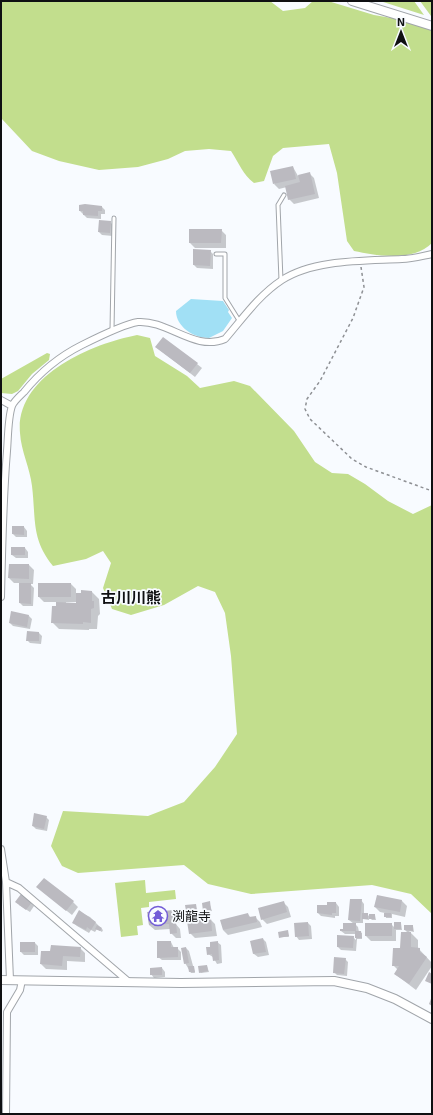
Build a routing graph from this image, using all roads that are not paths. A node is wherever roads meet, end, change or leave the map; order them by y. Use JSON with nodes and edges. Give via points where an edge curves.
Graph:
{"nodes":[{"id":1,"x":352,"y":1,"type":"edge"},
{"id":2,"x":432,"y":26,"type":"edge"},
{"id":3,"x":284,"y":195,"type":"dead end"},
{"id":4,"x":114,"y":218,"type":"dead end"},
{"id":5,"x":216,"y":254,"type":"dead end"},
{"id":6,"x":432,"y":254,"type":"edge"},
{"id":7,"x":281,"y":280,"type":"junction"},
{"id":8,"x":240,"y":322,"type":"junction"},
{"id":9,"x":112,"y":332,"type":"junction"},
{"id":10,"x":1,"y":400,"type":"edge"},
{"id":11,"x":12,"y":406,"type":"junction"},
{"id":12,"x":2,"y":519,"type":"edge"},
{"id":13,"x":1,"y":597,"type":"edge"},
{"id":14,"x":1,"y":849,"type":"edge"},
{"id":15,"x":6,"y":882,"type":"junction"},
{"id":16,"x":1,"y":980,"type":"edge"},
{"id":17,"x":10,"y":980,"type":"junction"},
{"id":18,"x":22,"y":980,"type":"junction"},
{"id":19,"x":129,"y":982,"type":"junction"},
{"id":20,"x":432,"y":1019,"type":"edge"},
{"id":21,"x":6,"y":1114,"type":"edge"}],
"edges":[{"from":1,"to":2,"type":"street"},
{"from":3,"to":7,"type":"lane","via":[[278,205]]},
{"from":4,"to":9,"type":"lane"},
{"from":5,"to":8,"type":"lane","via":[[225,254],[225,298]]},
{"from":6,"to":7,"type":"street","via":[[404,259],[359,260],[315,267]]},
{"from":7,"to":8,"type":"street","via":[[260,297]]},
{"from":8,"to":9,"type":"street","via":[[225,339],[208,343],[147,322],[135,323]]},
{"from":9,"to":11,"type":"street","via":[[65,353],[41,372]]},
{"from":10,"to":11,"type":"street"},
{"from":11,"to":12,"type":"street"},
{"from":12,"to":13,"type":"street"},
{"from":14,"to":15,"type":"street"},
{"from":15,"to":17,"type":"street"},
{"from":15,"to":19,"type":"street","via":[[19,888]]},
{"from":16,"to":17,"type":"street"},
{"from":17,"to":18,"type":"street"},
{"from":18,"to":19,"type":"street"},
{"from":18,"to":21,"type":"street","via":[[20,990],[7,1012]]},
{"from":19,"to":20,"type":"street","via":[[334,981],[367,988],[395,998]]}]}
